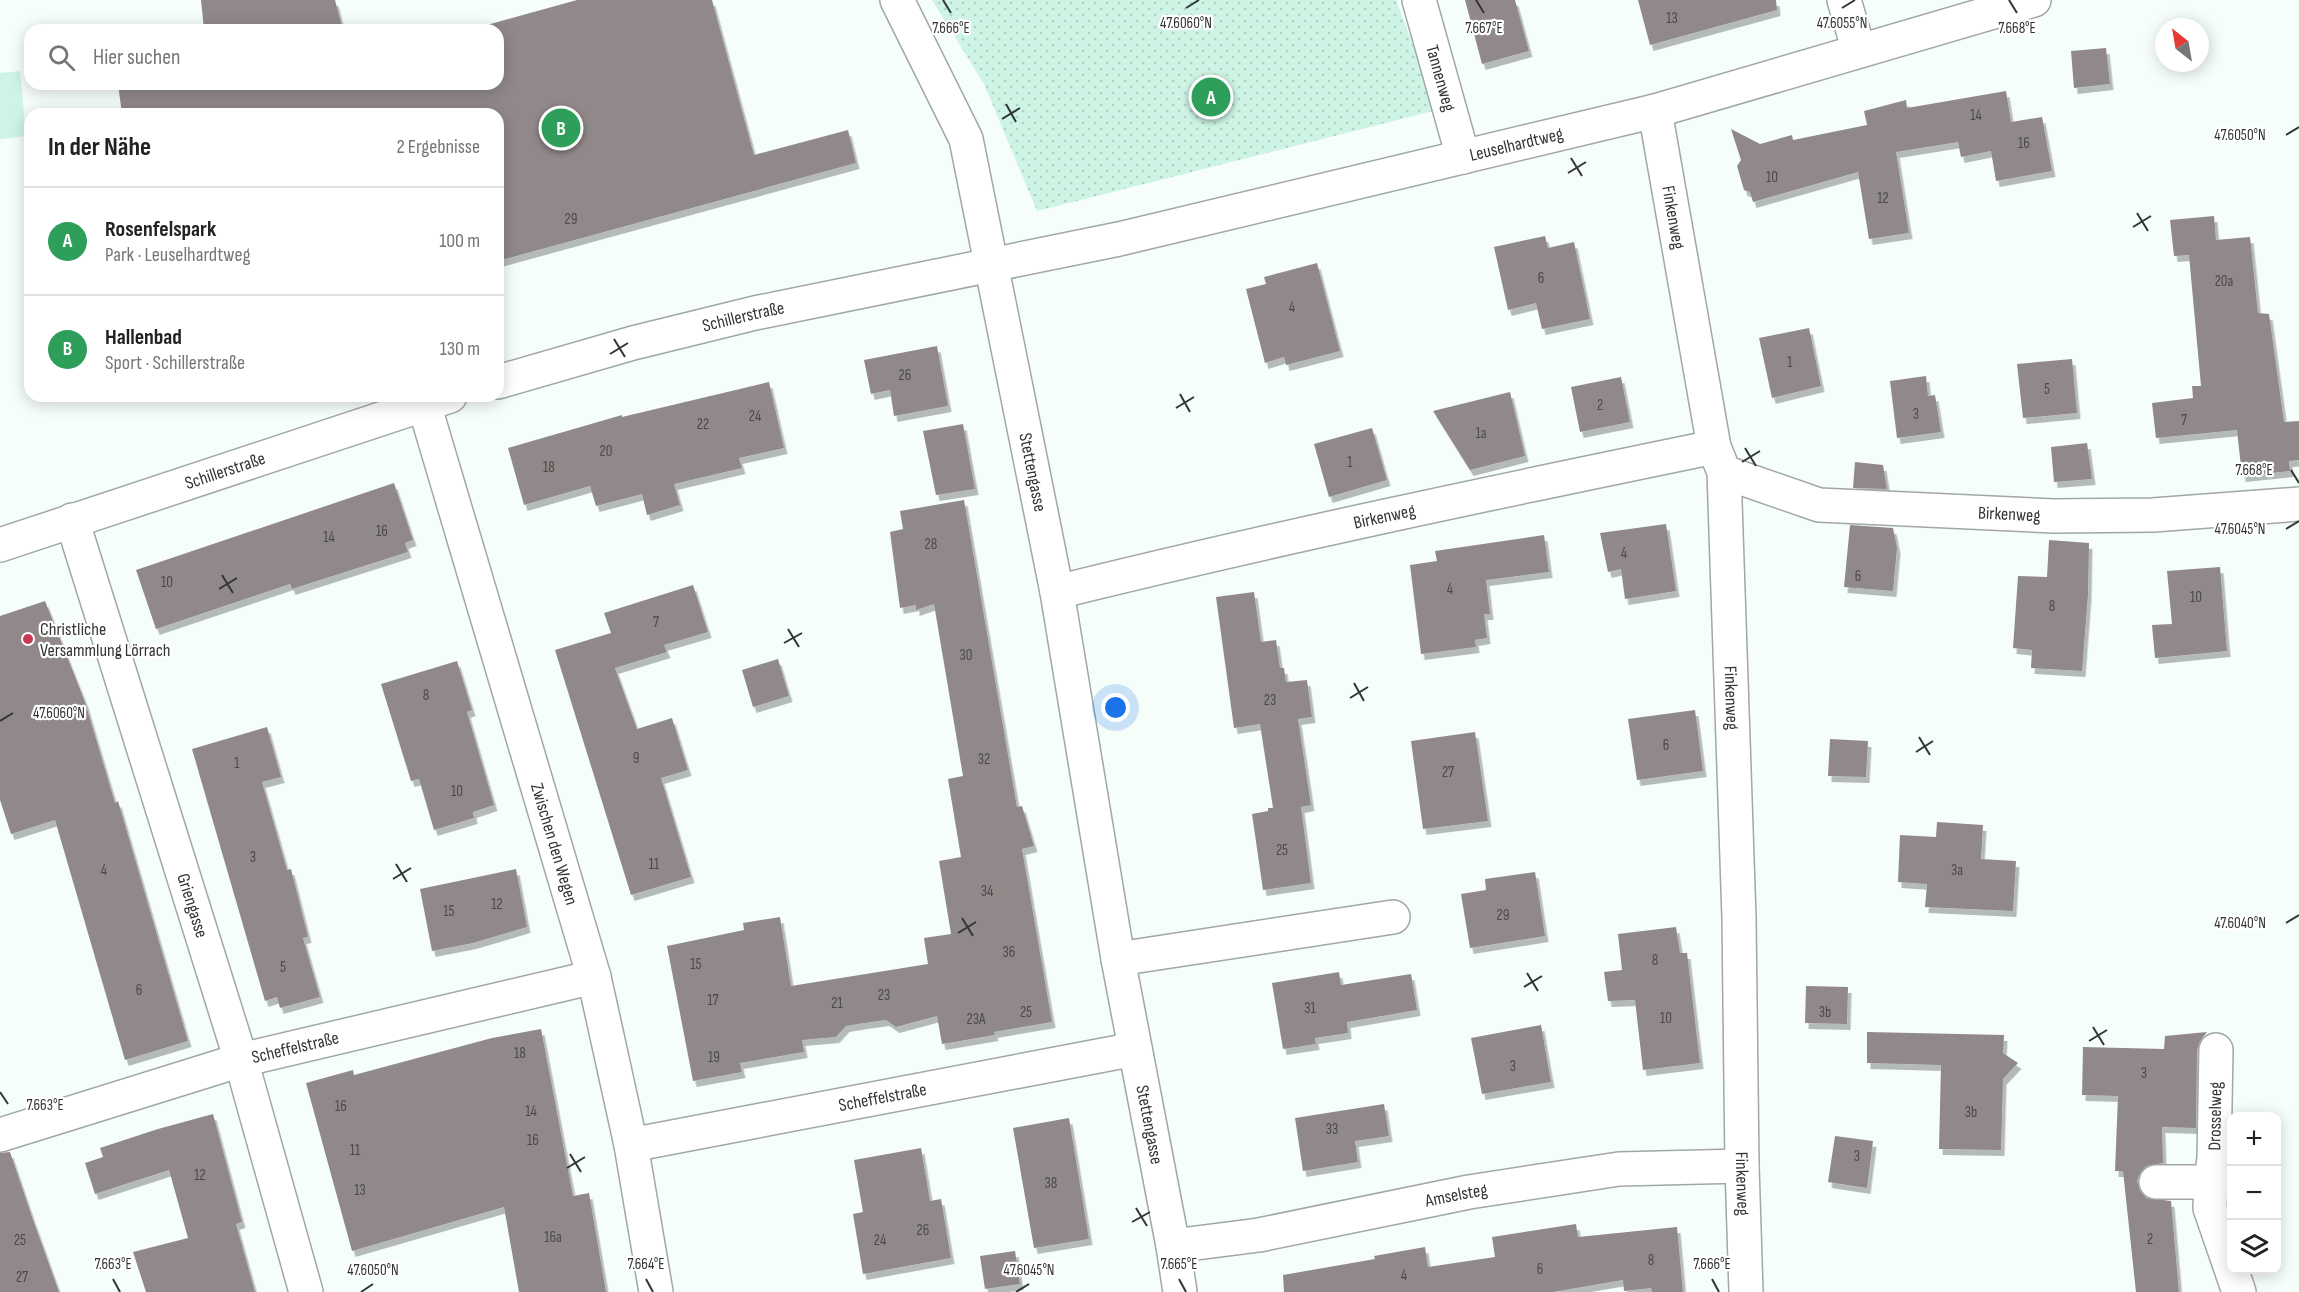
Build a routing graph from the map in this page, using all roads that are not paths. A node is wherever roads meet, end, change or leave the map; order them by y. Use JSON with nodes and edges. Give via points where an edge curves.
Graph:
{"nodes":[{"id":1,"x":897,"y":0,"type":"edge"},
{"id":2,"x":1419,"y":0,"type":"edge"},
{"id":3,"x":1844,"y":0,"type":"edge"},
{"id":4,"x":2034,"y":0,"type":"edge"},
{"id":5,"x":1859,"y":51,"type":"junction"},
{"id":6,"x":1655,"y":111,"type":"junction"},
{"id":7,"x":1463,"y":157,"type":"junction"},
{"id":8,"x":992,"y":265,"type":"junction"},
{"id":9,"x":504,"y":380,"type":"edge"},
{"id":10,"x":431,"y":402,"type":"edge"},
{"id":11,"x":438,"y":402,"type":"edge"},
{"id":12,"x":1719,"y":460,"type":"junction"},
{"id":13,"x":2299,"y":504,"type":"edge"},
{"id":14,"x":72,"y":520,"type":"junction"},
{"id":15,"x":0,"y":545,"type":"edge"},
{"id":16,"x":1057,"y":592,"type":"junction"},
{"id":17,"x":1393,"y":917,"type":"dead end"},
{"id":18,"x":1118,"y":959,"type":"junction"},
{"id":19,"x":594,"y":977,"type":"junction"},
{"id":20,"x":1135,"y":1049,"type":"junction"},
{"id":21,"x":2216,"y":1050,"type":"dead end"},
{"id":22,"x":241,"y":1060,"type":"junction"},
{"id":23,"x":0,"y":1135,"type":"edge"},
{"id":24,"x":631,"y":1145,"type":"junction"},
{"id":25,"x":1742,"y":1166,"type":"junction"},
{"id":26,"x":2156,"y":1182,"type":"dead end"},
{"id":27,"x":2211,"y":1182,"type":"junction"},
{"id":28,"x":1173,"y":1246,"type":"junction"},
{"id":29,"x":306,"y":1292,"type":"edge"},
{"id":30,"x":656,"y":1292,"type":"edge"},
{"id":31,"x":1180,"y":1292,"type":"edge"},
{"id":32,"x":1746,"y":1292,"type":"edge"},
{"id":33,"x":2239,"y":1292,"type":"edge"}],
"edges":[{"from":1,"to":8,"type":"street","name":"Stettengasse","via":[[966,139]]},
{"from":2,"to":7,"type":"street","name":"Tannenweg"},
{"from":3,"to":5,"type":"street"},
{"from":4,"to":5,"type":"street","name":"Leuselhardtweg"},
{"from":5,"to":6,"type":"street","name":"Leuselhardtweg"},
{"from":6,"to":7,"type":"street","name":"Leuselhardtweg"},
{"from":6,"to":12,"type":"street","name":"Finkenweg"},
{"from":7,"to":8,"type":"street","name":"Leuselhardtweg","via":[[1119,239]]},
{"from":8,"to":9,"type":"street","name":"Schillerstraße","via":[[755,313]]},
{"from":8,"to":16,"type":"street","name":"Stettengasse"},
{"from":10,"to":14,"type":"street","name":"Schillerstraße"},
{"from":11,"to":19,"type":"street","name":"Zwischen den Wegen"},
{"from":12,"to":13,"type":"street","name":"Birkenweg","via":[[1819,505],[2054,516]]},
{"from":12,"to":16,"type":"street","name":"Birkenweg","via":[[1437,504]]},
{"from":12,"to":25,"type":"street","name":"Finkenweg","via":[[1739,918]]},
{"from":14,"to":15,"type":"street","name":"Schillerstraße"},
{"from":14,"to":22,"type":"street","name":"Griengasse"},
{"from":16,"to":18,"type":"street","name":"Stettengasse"},
{"from":17,"to":18,"type":"street"},
{"from":18,"to":20,"type":"street","name":"Stettengasse"},
{"from":19,"to":22,"type":"street","name":"Scheffelstraße"},
{"from":19,"to":24,"type":"street","name":"Zwischen den Wegen"},
{"from":20,"to":24,"type":"street","name":"Scheffelstraße"},
{"from":20,"to":28,"type":"street","name":"Stettengasse"},
{"from":21,"to":27,"type":"street","name":"Drosselweg"},
{"from":22,"to":23,"type":"street","name":"Scheffelstraße"},
{"from":22,"to":29,"type":"street","name":"Griengasse"},
{"from":24,"to":30,"type":"street","name":"Zwischen den Wegen"},
{"from":25,"to":28,"type":"street","name":"Amselsteg","via":[[1619,1169]]},
{"from":25,"to":32,"type":"street","name":"Finkenweg"},
{"from":26,"to":27,"type":"street"},
{"from":27,"to":33,"type":"street","name":"Drosselweg","via":[[2210,1208]]},
{"from":28,"to":31,"type":"street","name":"Stettengasse"}]}
